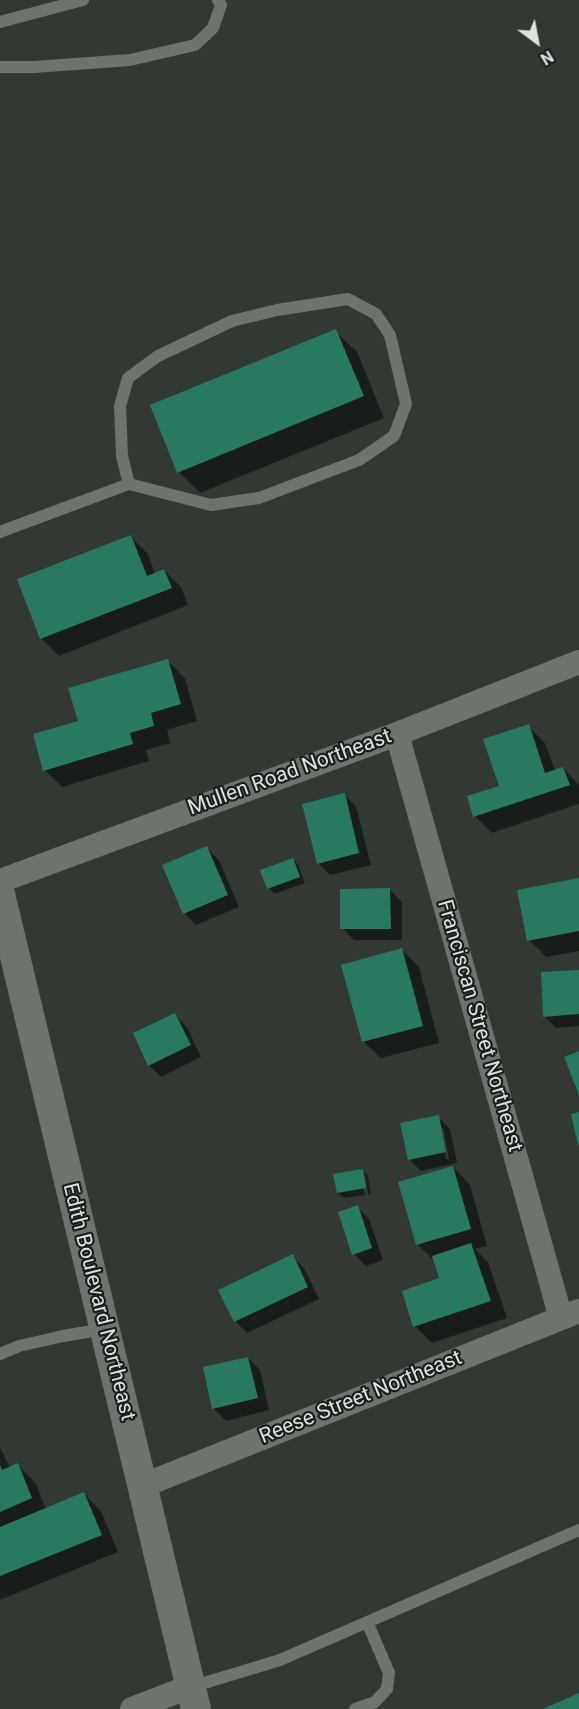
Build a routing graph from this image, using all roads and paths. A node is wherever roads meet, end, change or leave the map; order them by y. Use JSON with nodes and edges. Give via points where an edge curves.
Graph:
{"nodes":[{"id":1,"x":83,"y":0,"type":"edge"},
{"id":2,"x":218,"y":0,"type":"edge"},
{"id":3,"x":0,"y":22,"type":"edge"},
{"id":4,"x":0,"y":67,"type":"edge"},
{"id":5,"x":129,"y":484,"type":"junction"},
{"id":6,"x":0,"y":532,"type":"edge"},
{"id":7,"x":579,"y":662,"type":"edge"},
{"id":8,"x":397,"y":734,"type":"junction"},
{"id":9,"x":0,"y":881,"type":"edge"},
{"id":10,"x":0,"y":894,"type":"edge"},
{"id":11,"x":570,"y":1314,"type":"edge"},
{"id":12,"x":104,"y":1329,"type":"junction"},
{"id":13,"x":0,"y":1354,"type":"edge"},
{"id":14,"x":142,"y":1486,"type":"junction"},
{"id":15,"x":579,"y":1530,"type":"edge"},
{"id":16,"x":367,"y":1622,"type":"junction"},
{"id":17,"x":193,"y":1698,"type":"edge"},
{"id":18,"x":132,"y":1709,"type":"edge"},
{"id":19,"x":355,"y":1709,"type":"edge"}],
"edges":[{"from":1,"to":3,"type":"lane"},
{"from":2,"to":4,"type":"lane","via":[[221,5],[213,28],[195,45],[130,60]]},
{"from":5,"to":5,"type":"lane","via":[[211,505],[259,498],[359,460],[394,436],[406,404],[390,335],[376,314],[348,299],[232,321],[158,356],[128,378],[120,406],[122,456]]},
{"from":5,"to":6,"type":"lane"},
{"from":7,"to":8,"type":"street","name":"Mullen Road Northeast"},
{"from":8,"to":9,"type":"street","name":"Mullen Road Northeast"},
{"from":8,"to":11,"type":"street","name":"Franciscan Street Northeast"},
{"from":10,"to":12,"type":"street","name":"Edith Boulevard Northeast"},
{"from":11,"to":14,"type":"street","name":"Reese Street Northeast"},
{"from":12,"to":13,"type":"lane","via":[[19,1346]]},
{"from":12,"to":14,"type":"street","name":"Edith Boulevard Northeast"},
{"from":14,"to":17,"type":"street","name":"Edith Boulevard Northeast"},
{"from":15,"to":16,"type":"lane"},
{"from":16,"to":17,"type":"lane"},
{"from":16,"to":19,"type":"lane","via":[[389,1673],[387,1689],[375,1702]]},
{"from":17,"to":18,"type":"street"}]}
